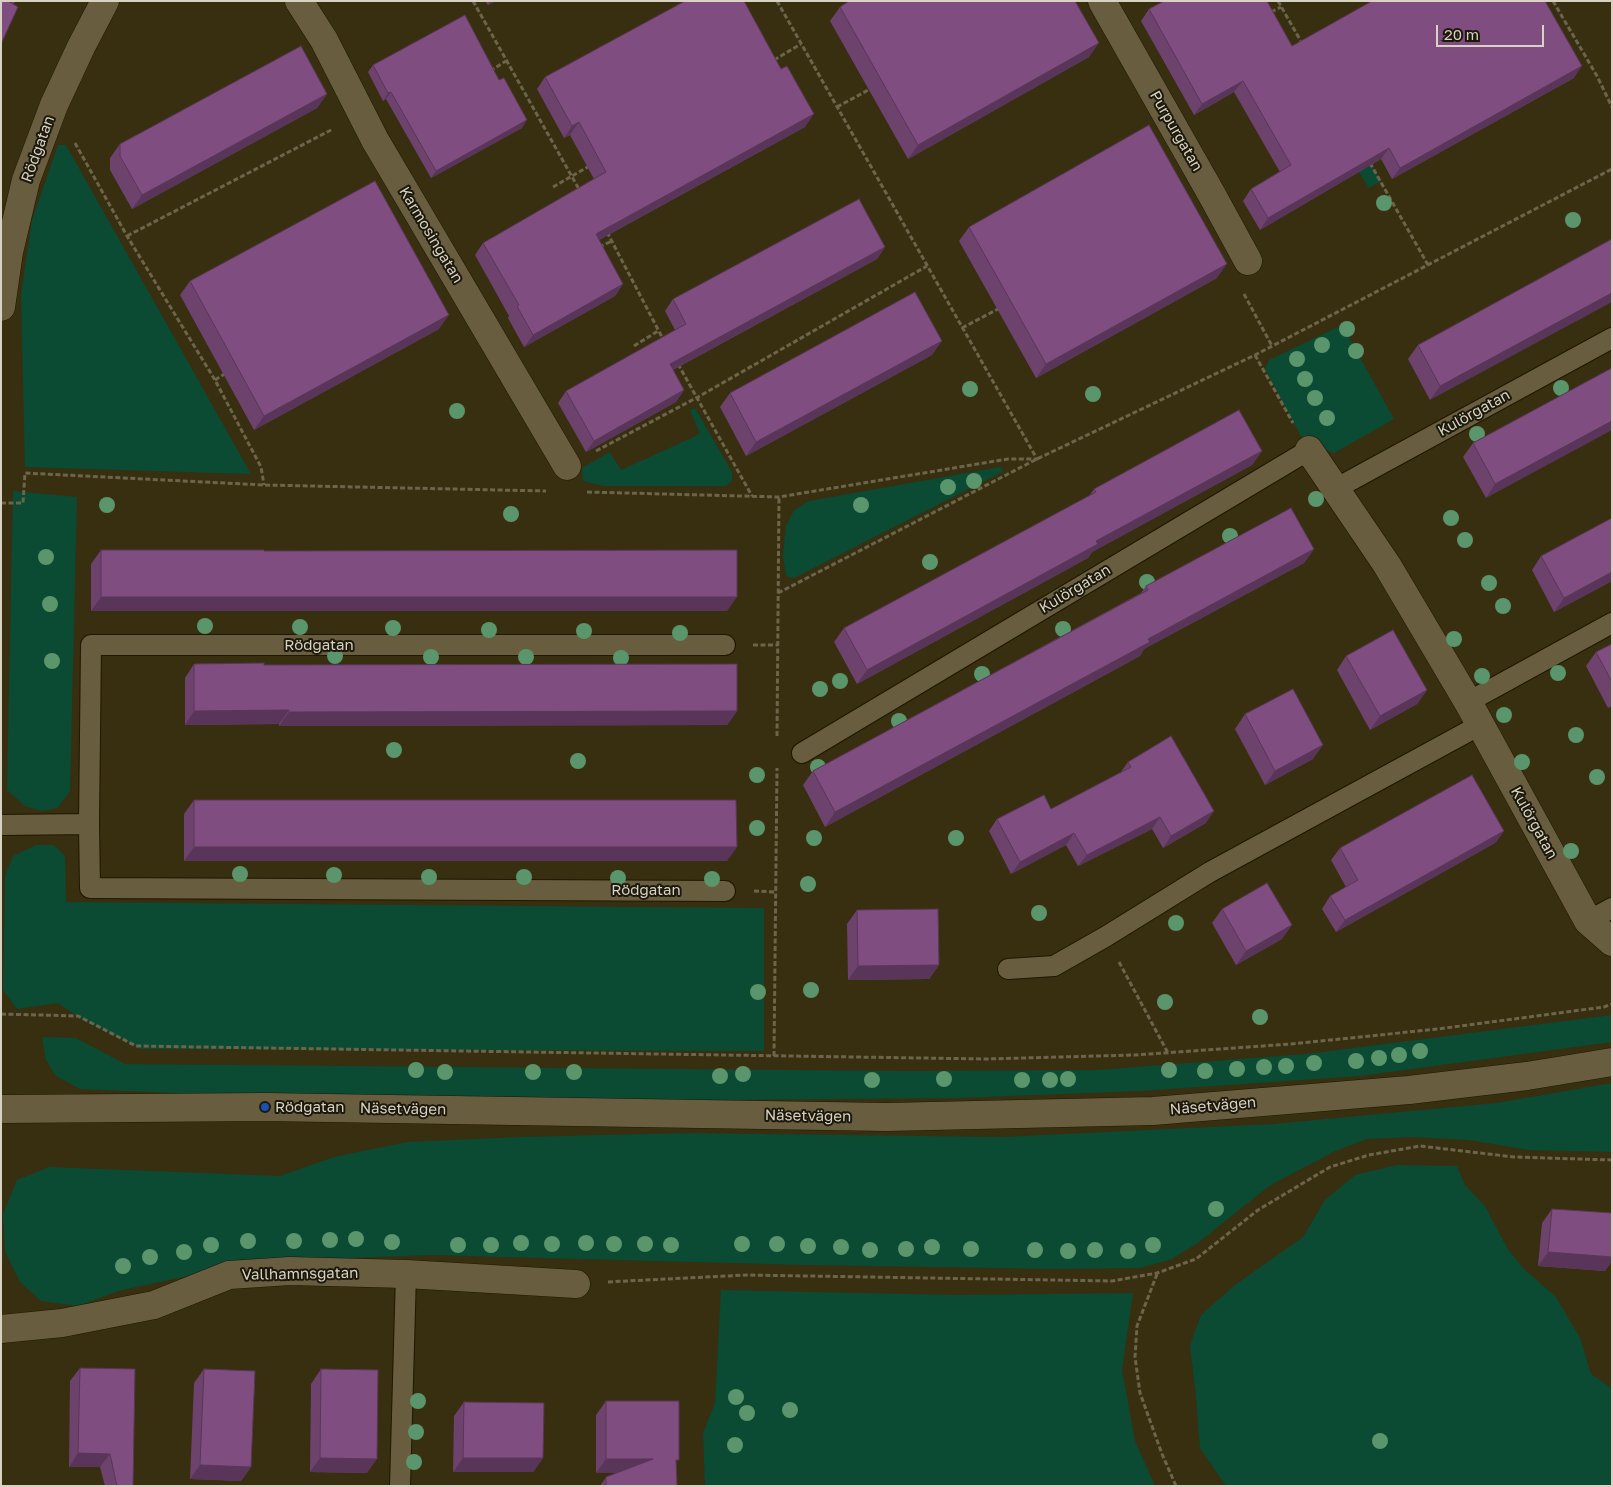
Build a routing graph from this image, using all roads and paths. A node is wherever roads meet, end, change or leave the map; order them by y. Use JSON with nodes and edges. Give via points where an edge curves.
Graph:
{"nodes":[{"id":1,"x":105,"y":1,"type":"edge"},
{"id":2,"x":300,"y":1,"type":"edge"},
{"id":3,"x":473,"y":1,"type":"edge"},
{"id":4,"x":777,"y":1,"type":"edge"},
{"id":5,"x":1102,"y":1,"type":"edge"},
{"id":6,"x":1278,"y":1,"type":"edge"},
{"id":7,"x":1553,"y":1,"type":"edge"},
{"id":8,"x":1281,"y":7,"type":"junction"},
{"id":9,"x":1267,"y":14,"type":"edge"},
{"id":10,"x":802,"y":44,"type":"junction"},
{"id":11,"x":1305,"y":49,"type":"edge"},
{"id":12,"x":506,"y":61,"type":"junction"},
{"id":13,"x":767,"y":64,"type":"edge"},
{"id":14,"x":485,"y":75,"type":"edge"},
{"id":15,"x":880,"y":84,"type":"edge"},
{"id":16,"x":54,"y":105,"type":"junction"},
{"id":17,"x":837,"y":107,"type":"junction"},
{"id":18,"x":1612,"y":107,"type":"edge"},
{"id":19,"x":361,"y":114,"type":"junction"},
{"id":20,"x":1367,"y":158,"type":"edge"},
{"id":21,"x":596,"y":162,"type":"edge"},
{"id":22,"x":1612,"y":169,"type":"edge"},
{"id":23,"x":570,"y":177,"type":"junction"},
{"id":24,"x":553,"y":187,"type":"dead end"},
{"id":25,"x":581,"y":193,"type":"edge"},
{"id":26,"x":602,"y":225,"type":"edge"},
{"id":27,"x":127,"y":236,"type":"junction"},
{"id":28,"x":612,"y":241,"type":"junction"},
{"id":29,"x":598,"y":248,"type":"edge"},
{"id":30,"x":1248,"y":261,"type":"joint"},
{"id":31,"x":1428,"y":265,"type":"junction"},
{"id":32,"x":927,"y":266,"type":"junction"},
{"id":33,"x":1006,"y":305,"type":"edge"},
{"id":34,"x":1,"y":307,"type":"edge"},
{"id":35,"x":962,"y":328,"type":"junction"},
{"id":36,"x":658,"y":331,"type":"junction"},
{"id":37,"x":1612,"y":338,"type":"edge"},
{"id":38,"x":663,"y":339,"type":"edge"},
{"id":39,"x":634,"y":346,"type":"dead end"},
{"id":40,"x":1272,"y":346,"type":"junction"},
{"id":41,"x":1255,"y":355,"type":"junction"},
{"id":42,"x":673,"y":356,"type":"edge"},
{"id":43,"x":232,"y":369,"type":"edge"},
{"id":44,"x":215,"y":380,"type":"junction"},
{"id":45,"x":698,"y":397,"type":"junction"},
{"id":46,"x":1308,"y":450,"type":"junction"},
{"id":47,"x":1037,"y":459,"type":"junction"},
{"id":48,"x":567,"y":466,"type":"joint"},
{"id":49,"x":264,"y":485,"type":"junction"},
{"id":50,"x":1335,"y":489,"type":"junction"},
{"id":51,"x":547,"y":491,"type":"dead end"},
{"id":52,"x":586,"y":492,"type":"dead end"},
{"id":53,"x":752,"y":496,"type":"junction"},
{"id":54,"x":779,"y":497,"type":"junction"},
{"id":55,"x":1,"y":503,"type":"edge"},
{"id":56,"x":778,"y":592,"type":"junction"},
{"id":57,"x":1612,"y":623,"type":"edge"},
{"id":58,"x":725,"y":645,"type":"dead end"},
{"id":59,"x":1474,"y":714,"type":"junction"},
{"id":60,"x":777,"y":744,"type":"dead end"},
{"id":61,"x":802,"y":753,"type":"dead end"},
{"id":62,"x":777,"y":764,"type":"dead end"},
{"id":63,"x":89,"y":824,"type":"junction"},
{"id":64,"x":1,"y":825,"type":"edge"},
{"id":65,"x":725,"y":891,"type":"dead end"},
{"id":66,"x":1612,"y":908,"type":"edge"},
{"id":67,"x":1588,"y":921,"type":"junction"},
{"id":68,"x":1105,"y":937,"type":"junction"},
{"id":69,"x":1612,"y":942,"type":"edge"},
{"id":70,"x":1008,"y":969,"type":"dead end"},
{"id":71,"x":1612,"y":1004,"type":"edge"},
{"id":72,"x":1,"y":1014,"type":"edge"},
{"id":73,"x":1168,"y":1053,"type":"junction"},
{"id":74,"x":774,"y":1056,"type":"junction"},
{"id":75,"x":1612,"y":1062,"type":"edge"},
{"id":76,"x":1,"y":1109,"type":"edge"},
{"id":77,"x":1612,"y":1160,"type":"edge"},
{"id":78,"x":1157,"y":1273,"type":"junction"},
{"id":79,"x":406,"y":1274,"type":"junction"},
{"id":80,"x":576,"y":1284,"type":"joint"},
{"id":81,"x":1,"y":1329,"type":"edge"},
{"id":82,"x":400,"y":1486,"type":"edge"},
{"id":83,"x":1176,"y":1486,"type":"edge"}],
"edges":[{"from":1,"to":16,"type":"street","name":"Rödgatan"},
{"from":2,"to":19,"type":"street","name":"Karmosingatan","via":[[324,40]]},
{"from":3,"to":12,"type":"path"},
{"from":4,"to":10,"type":"path"},
{"from":5,"to":30,"type":"street","name":"Purpurgatan"},
{"from":6,"to":8,"type":"path"},
{"from":7,"to":18,"type":"path"},
{"from":8,"to":9,"type":"path"},
{"from":8,"to":11,"type":"path"},
{"from":10,"to":13,"type":"path"},
{"from":10,"to":17,"type":"path"},
{"from":12,"to":14,"type":"path"},
{"from":12,"to":23,"type":"path"},
{"from":15,"to":17,"type":"path"},
{"from":16,"to":27,"type":"path"},
{"from":16,"to":34,"type":"street","name":"Rödgatan","via":[[26,180],[9,252]]},
{"from":17,"to":32,"type":"path"},
{"from":19,"to":27,"type":"path"},
{"from":19,"to":48,"type":"street","name":"Karmosingatan"},
{"from":20,"to":31,"type":"path"},
{"from":21,"to":23,"type":"path"},
{"from":22,"to":31,"type":"path"},
{"from":23,"to":24,"type":"path"},
{"from":23,"to":25,"type":"path"},
{"from":26,"to":28,"type":"path"},
{"from":27,"to":44,"type":"path"},
{"from":28,"to":29,"type":"path"},
{"from":28,"to":36,"type":"path"},
{"from":30,"to":40,"type":"path","via":[[1244,294]]},
{"from":31,"to":40,"type":"path"},
{"from":32,"to":35,"type":"path"},
{"from":32,"to":45,"type":"path"},
{"from":33,"to":35,"type":"path"},
{"from":35,"to":47,"type":"path"},
{"from":36,"to":38,"type":"path"},
{"from":36,"to":39,"type":"path"},
{"from":37,"to":50,"type":"lane","name":"Kulörgatan"},
{"from":40,"to":41,"type":"path"},
{"from":41,"to":46,"type":"path"},
{"from":41,"to":47,"type":"path"},
{"from":42,"to":45,"type":"path"},
{"from":43,"to":44,"type":"path"},
{"from":44,"to":49,"type":"path","via":[[260,467]]},
{"from":45,"to":48,"type":"path"},
{"from":45,"to":53,"type":"path"},
{"from":46,"to":50,"type":"street","name":"Kulörgatan"},
{"from":46,"to":61,"type":"lane","name":"Kulörgatan"},
{"from":47,"to":54,"type":"path","via":[[1008,459]]},
{"from":47,"to":56,"type":"path"},
{"from":49,"to":51,"type":"path"},
{"from":49,"to":55,"type":"path","via":[[25,473],[23,503]]},
{"from":50,"to":59,"type":"street","name":"Kulörgatan","via":[[1386,565]]},
{"from":52,"to":53,"type":"path"},
{"from":53,"to":54,"type":"path"},
{"from":54,"to":56,"type":"path"},
{"from":56,"to":60,"type":"path"},
{"from":57,"to":59,"type":"lane"},
{"from":58,"to":63,"type":"lane","name":"Rödgatan","via":[[92,645]]},
{"from":59,"to":67,"type":"street","name":"Kulörgatan"},
{"from":59,"to":68,"type":"lane"},
{"from":62,"to":74,"type":"path"},
{"from":63,"to":64,"type":"lane"},
{"from":63,"to":65,"type":"lane","name":"Rödgatan","via":[[90,888]]},
{"from":66,"to":67,"type":"lane"},
{"from":67,"to":69,"type":"street","name":"Kulörgatan"},
{"from":68,"to":70,"type":"lane","via":[[1054,966]]},
{"from":68,"to":73,"type":"path"},
{"from":71,"to":73,"type":"path","via":[[1604,1008],[1438,1029]]},
{"from":72,"to":74,"type":"path","via":[[78,1016],[136,1046]]},
{"from":73,"to":74,"type":"path","via":[[986,1059]]},
{"from":75,"to":76,"type":"street","name":"Näsetvägen","via":[[1410,1090],[1153,1111],[887,1117],[265,1107]]},
{"from":77,"to":78,"type":"path","via":[[1514,1157],[1420,1146],[1369,1155],[1330,1167],[1258,1210],[1196,1259]]},
{"from":78,"to":80,"type":"path","via":[[1112,1281],[747,1275]]},
{"from":78,"to":83,"type":"path","via":[[1137,1326],[1135,1357],[1140,1392]]},
{"from":79,"to":80,"type":"street","name":"Vallhamnsgatan"},
{"from":79,"to":81,"type":"street","name":"Vallhamnsgatan","via":[[290,1271],[229,1275],[154,1305],[62,1324]]},
{"from":79,"to":82,"type":"lane"}]}
